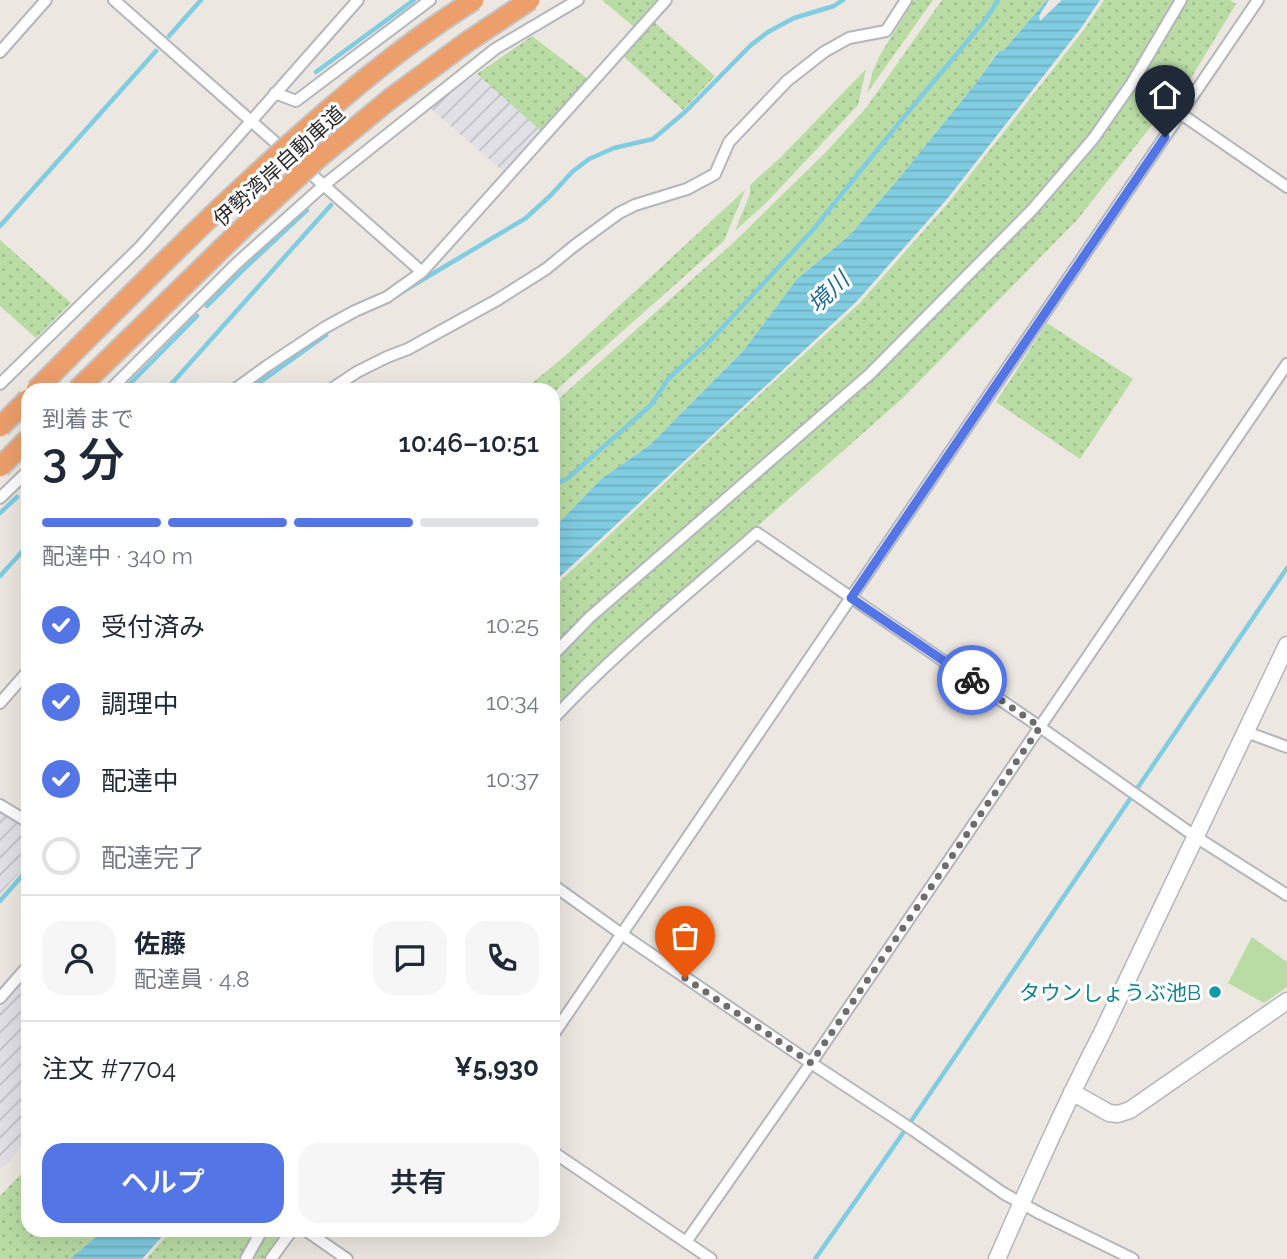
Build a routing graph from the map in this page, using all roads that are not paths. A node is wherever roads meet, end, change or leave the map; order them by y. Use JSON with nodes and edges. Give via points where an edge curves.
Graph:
{"nodes":[{"id":1,"x":46,"y":0,"type":"edge"},
{"id":2,"x":114,"y":0,"type":"edge"},
{"id":3,"x":358,"y":0,"type":"edge"},
{"id":4,"x":430,"y":0,"type":"edge"},
{"id":5,"x":474,"y":0,"type":"edge"},
{"id":6,"x":530,"y":0,"type":"edge"},
{"id":7,"x":578,"y":0,"type":"edge"},
{"id":8,"x":666,"y":0,"type":"edge"},
{"id":9,"x":906,"y":0,"type":"edge"},
{"id":10,"x":1181,"y":0,"type":"edge"},
{"id":11,"x":1258,"y":0,"type":"edge"},
{"id":12,"x":0,"y":52,"type":"edge"},
{"id":13,"x":275,"y":93,"type":"junction"},
{"id":14,"x":1181,"y":114,"type":"junction"},
{"id":15,"x":252,"y":121,"type":"junction"},
{"id":16,"x":324,"y":186,"type":"junction"},
{"id":17,"x":1287,"y":187,"type":"edge"},
{"id":18,"x":422,"y":272,"type":"junction"},
{"id":19,"x":1287,"y":364,"type":"edge"},
{"id":20,"x":43,"y":383,"type":"edge"},
{"id":21,"x":84,"y":383,"type":"edge"},
{"id":22,"x":117,"y":383,"type":"edge"},
{"id":23,"x":244,"y":383,"type":"edge"},
{"id":24,"x":340,"y":383,"type":"edge"},
{"id":25,"x":0,"y":384,"type":"edge"},
{"id":26,"x":21,"y":408,"type":"edge"},
{"id":27,"x":0,"y":420,"type":"edge"},
{"id":28,"x":5,"y":428,"type":"edge"},
{"id":29,"x":21,"y":444,"type":"edge"},
{"id":30,"x":0,"y":467,"type":"edge"},
{"id":31,"x":21,"y":478,"type":"edge"},
{"id":32,"x":0,"y":498,"type":"edge"},
{"id":33,"x":851,"y":598,"type":"junction"},
{"id":34,"x":1287,"y":645,"type":"edge"},
{"id":35,"x":560,"y":648,"type":"edge"},
{"id":36,"x":21,"y":679,"type":"edge"},
{"id":37,"x":0,"y":703,"type":"edge"},
{"id":38,"x":560,"y":711,"type":"edge"},
{"id":39,"x":1040,"y":727,"type":"junction"},
{"id":40,"x":1246,"y":732,"type":"junction"},
{"id":41,"x":1287,"y":747,"type":"edge"},
{"id":42,"x":0,"y":805,"type":"edge"},
{"id":43,"x":21,"y":818,"type":"edge"},
{"id":44,"x":1196,"y":836,"type":"junction"},
{"id":45,"x":560,"y":891,"type":"edge"},
{"id":46,"x":1287,"y":895,"type":"edge"},
{"id":47,"x":623,"y":935,"type":"junction"},
{"id":48,"x":21,"y":974,"type":"edge"},
{"id":49,"x":0,"y":998,"type":"edge"},
{"id":50,"x":1287,"y":1001,"type":"edge"},
{"id":51,"x":560,"y":1025,"type":"edge"},
{"id":52,"x":811,"y":1063,"type":"junction"},
{"id":53,"x":1072,"y":1092,"type":"junction"},
{"id":54,"x":560,"y":1157,"type":"edge"},
{"id":55,"x":1021,"y":1202,"type":"junction"},
{"id":56,"x":258,"y":1237,"type":"edge"},
{"id":57,"x":287,"y":1237,"type":"edge"},
{"id":58,"x":316,"y":1237,"type":"edge"},
{"id":59,"x":686,"y":1242,"type":"junction"},
{"id":60,"x":999,"y":1258,"type":"edge"},
{"id":61,"x":246,"y":1259,"type":"edge"},
{"id":62,"x":271,"y":1259,"type":"edge"},
{"id":63,"x":347,"y":1259,"type":"edge"},
{"id":64,"x":711,"y":1259,"type":"edge"},
{"id":65,"x":1133,"y":1259,"type":"edge"}],
"edges":[{"from":1,"to":12,"type":"street"},
{"from":2,"to":15,"type":"street"},
{"from":3,"to":13,"type":"street"},
{"from":4,"to":13,"type":"street","via":[[296,102]]},
{"from":5,"to":20,"type":"highway","name":"伊勢湾岸自動車道","bridge":true,"via":[[323,113],[205,221]]},
{"from":6,"to":21,"type":"highway","name":"伊勢湾岸自動車道","bridge":true,"via":[[401,91],[316,160]]},
{"from":7,"to":16,"type":"street","via":[[495,49]]},
{"from":8,"to":18,"type":"street"},
{"from":9,"to":24,"type":"street","via":[[886,31],[849,37],[788,81],[729,142],[715,174],[619,213],[546,270],[497,300]]},
{"from":10,"to":35,"type":"street","via":[[1093,139],[1032,210],[870,374]]},
{"from":11,"to":14,"type":"street"},
{"from":13,"to":15,"type":"street"},
{"from":14,"to":17,"type":"street"},
{"from":14,"to":33,"type":"street"},
{"from":15,"to":16,"type":"street"},
{"from":15,"to":25,"type":"street","via":[[140,247]]},
{"from":16,"to":18,"type":"street"},
{"from":16,"to":22,"type":"street","via":[[237,263]]},
{"from":18,"to":23,"type":"street","via":[[387,297],[324,328]]},
{"from":19,"to":39,"type":"street"},
{"from":26,"to":28,"type":"highway","bridge":true},
{"from":27,"to":28,"type":"street"},
{"from":29,"to":30,"type":"highway","bridge":true},
{"from":31,"to":32,"type":"street"},
{"from":33,"to":38,"type":"street","via":[[757,533],[587,682]]},
{"from":33,"to":39,"type":"street"},
{"from":33,"to":47,"type":"street"},
{"from":34,"to":40,"type":"street"},
{"from":36,"to":37,"type":"street"},
{"from":39,"to":44,"type":"street"},
{"from":39,"to":52,"type":"street"},
{"from":40,"to":41,"type":"street"},
{"from":40,"to":44,"type":"street"},
{"from":42,"to":43,"type":"street"},
{"from":44,"to":46,"type":"street"},
{"from":44,"to":53,"type":"street"},
{"from":45,"to":47,"type":"street"},
{"from":47,"to":51,"type":"street"},
{"from":47,"to":52,"type":"street"},
{"from":48,"to":49,"type":"street"},
{"from":50,"to":53,"type":"street","via":[[1130,1110],[1109,1113]]},
{"from":52,"to":55,"type":"street"},
{"from":52,"to":59,"type":"street"},
{"from":53,"to":55,"type":"street"},
{"from":54,"to":59,"type":"street"},
{"from":55,"to":60,"type":"street"},
{"from":55,"to":65,"type":"street"},
{"from":56,"to":61,"type":"street"},
{"from":57,"to":62,"type":"street"},
{"from":58,"to":63,"type":"street"},
{"from":59,"to":64,"type":"street"}]}
